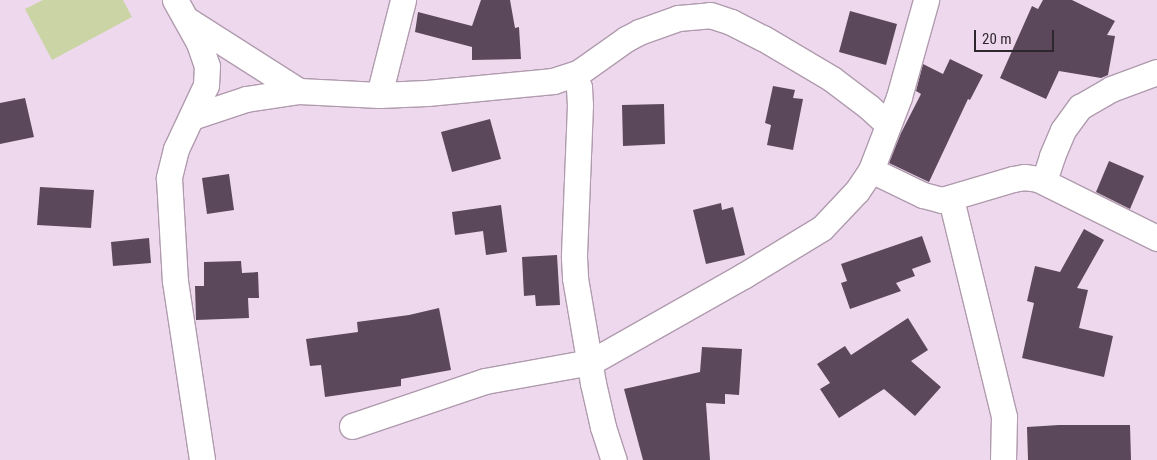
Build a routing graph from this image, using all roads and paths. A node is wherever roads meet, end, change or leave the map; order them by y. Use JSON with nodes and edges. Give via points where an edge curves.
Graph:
{"nodes":[{"id":1,"x":403,"y":0,"type":"edge"},
{"id":2,"x":926,"y":0,"type":"edge"},
{"id":3,"x":181,"y":10,"type":"edge"},
{"id":4,"x":1157,"y":72,"type":"edge"},
{"id":5,"x":574,"y":76,"type":"junction"},
{"id":6,"x":299,"y":91,"type":"junction"},
{"id":7,"x":379,"y":95,"type":"junction"},
{"id":8,"x":192,"y":117,"type":"junction"},
{"id":9,"x":888,"y":125,"type":"junction"},
{"id":10,"x":871,"y":170,"type":"junction"},
{"id":11,"x":1044,"y":181,"type":"junction"},
{"id":12,"x":951,"y":198,"type":"junction"},
{"id":13,"x":1157,"y":238,"type":"edge"},
{"id":14,"x":591,"y":362,"type":"junction"},
{"id":15,"x":352,"y":426,"type":"dead end"},
{"id":16,"x":202,"y":460,"type":"edge"},
{"id":17,"x":614,"y":460,"type":"edge"},
{"id":18,"x":1003,"y":460,"type":"edge"}],
"edges":[{"from":1,"to":7,"type":"street"},
{"from":2,"to":9,"type":"street"},
{"from":3,"to":6,"type":"street"},
{"from":3,"to":8,"type":"street","via":[[208,66],[206,85]]},
{"from":4,"to":11,"type":"street","via":[[1111,89],[1080,108],[1059,138]]},
{"from":5,"to":7,"type":"street","via":[[534,84]]},
{"from":5,"to":9,"type":"street","via":[[639,32],[678,18],[710,15],[763,38],[832,79]]},
{"from":5,"to":14,"type":"street","via":[[579,87],[580,105],[574,268]]},
{"from":6,"to":7,"type":"street"},
{"from":6,"to":8,"type":"street","via":[[246,99]]},
{"from":8,"to":16,"type":"street","via":[[173,158],[169,186],[175,281]]},
{"from":9,"to":10,"type":"street"},
{"from":10,"to":12,"type":"street","via":[[934,200]]},
{"from":10,"to":14,"type":"street","via":[[857,191],[822,228]]},
{"from":11,"to":12,"type":"street","via":[[1024,177]]},
{"from":11,"to":13,"type":"street"},
{"from":12,"to":18,"type":"street","via":[[1004,417]]},
{"from":14,"to":15,"type":"street","via":[[485,381]]},
{"from":14,"to":17,"type":"street","via":[[603,427]]}]}
